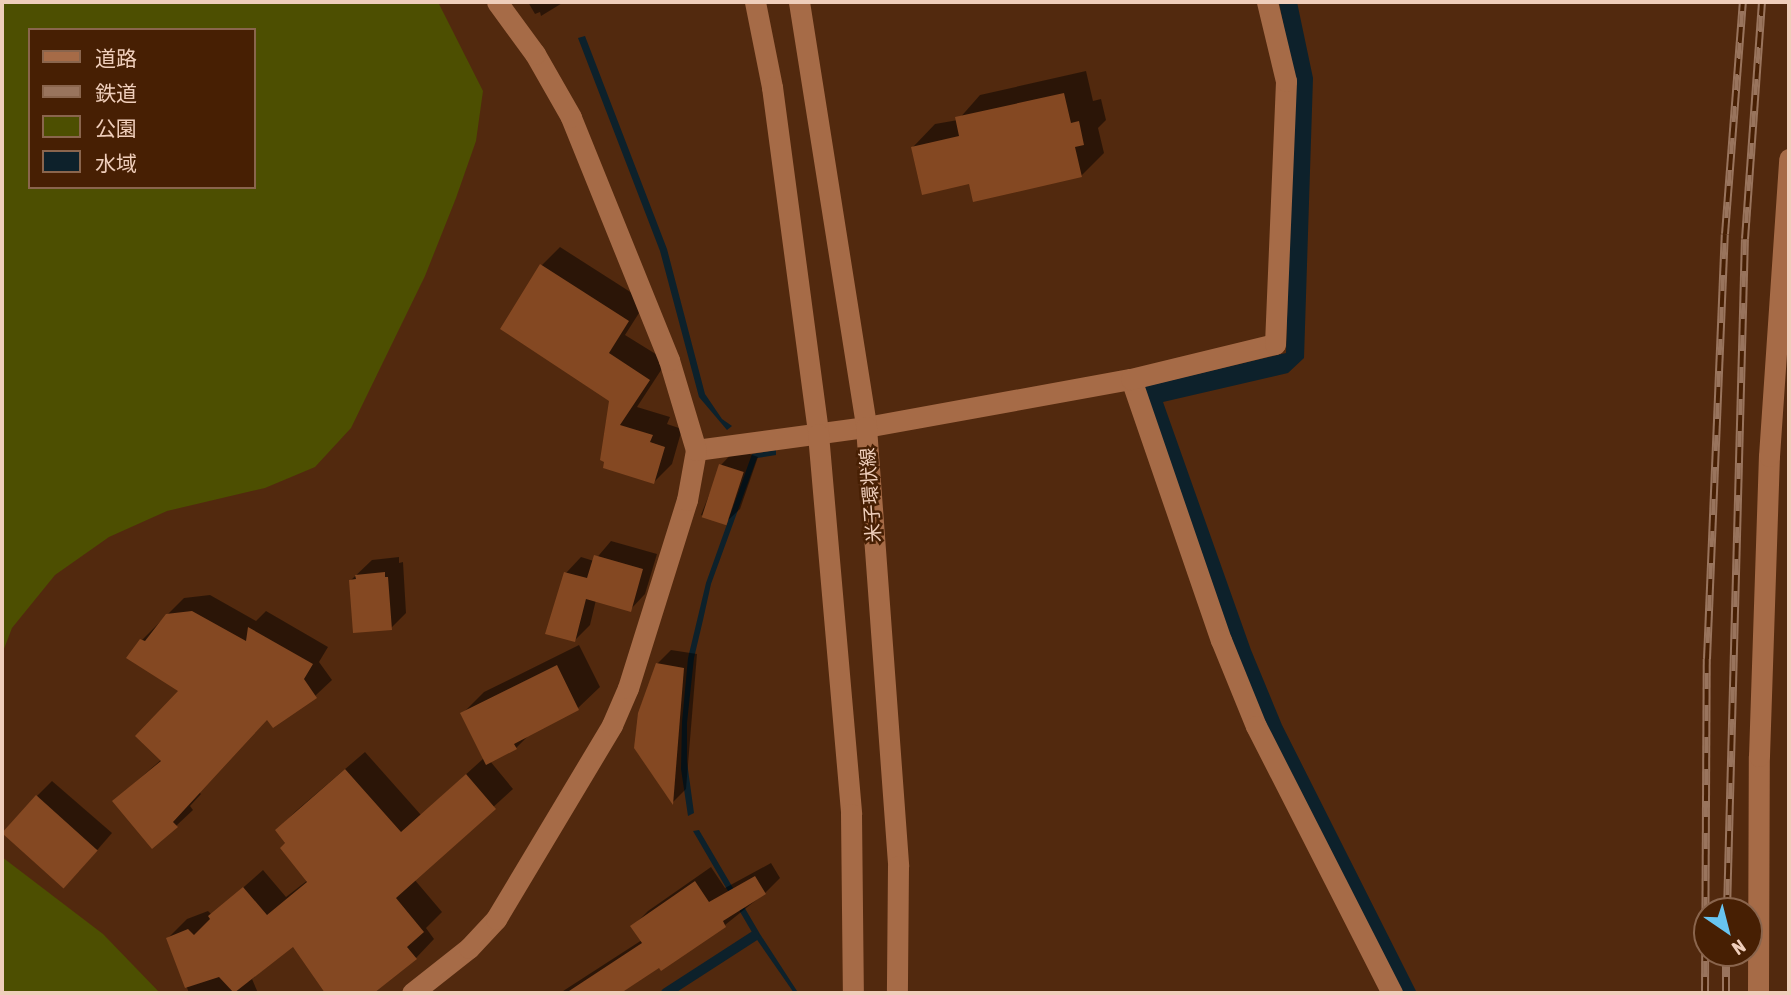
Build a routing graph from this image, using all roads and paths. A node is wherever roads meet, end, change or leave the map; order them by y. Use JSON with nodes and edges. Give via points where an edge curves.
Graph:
{"nodes":[{"id":1,"x":497,"y":2,"type":"edge"},
{"id":2,"x":755,"y":2,"type":"edge"},
{"id":3,"x":799,"y":2,"type":"edge"},
{"id":4,"x":1267,"y":2,"type":"edge"},
{"id":5,"x":1789,"y":159,"type":"edge"},
{"id":6,"x":1131,"y":379,"type":"junction"},
{"id":7,"x":866,"y":427,"type":"junction"},
{"id":8,"x":818,"y":434,"type":"junction"},
{"id":9,"x":696,"y":450,"type":"junction"},
{"id":10,"x":412,"y":993,"type":"edge"},
{"id":11,"x":853,"y":993,"type":"edge"},
{"id":12,"x":897,"y":993,"type":"edge"},
{"id":13,"x":1392,"y":993,"type":"edge"},
{"id":14,"x":1758,"y":993,"type":"edge"}],
"edges":[{"from":1,"to":9,"type":"street","via":[[535,54],[571,117],[669,360]]},
{"from":2,"to":8,"type":"street","via":[[772,88]]},
{"from":3,"to":7,"type":"street","name":"米子環状線"},
{"from":4,"to":6,"type":"street","via":[[1286,82],[1275,344]]},
{"from":5,"to":14,"type":"street","via":[[1769,470],[1759,756]]},
{"from":6,"to":7,"type":"street"},
{"from":6,"to":13,"type":"street","via":[[1221,640],[1256,726]]},
{"from":7,"to":8,"type":"street"},
{"from":7,"to":12,"type":"street","name":"米子環状線","via":[[898,866]]},
{"from":8,"to":9,"type":"street"},
{"from":8,"to":11,"type":"street","via":[[851,814]]},
{"from":9,"to":10,"type":"street","via":[[687,500],[612,725],[496,919],[469,948]]}]}
